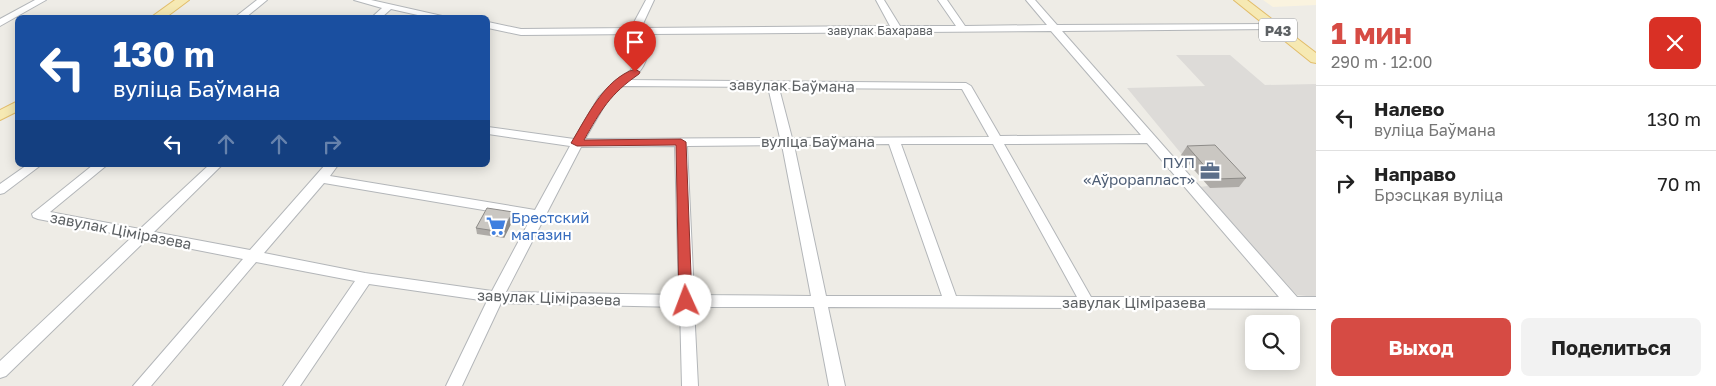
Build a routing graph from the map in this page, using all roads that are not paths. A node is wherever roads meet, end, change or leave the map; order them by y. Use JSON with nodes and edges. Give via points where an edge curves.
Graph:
{"nodes":[{"id":1,"x":42,"y":0,"type":"edge"},
{"id":2,"x":183,"y":0,"type":"edge"},
{"id":3,"x":263,"y":0,"type":"edge"},
{"id":4,"x":358,"y":0,"type":"edge"},
{"id":5,"x":650,"y":0,"type":"edge"},
{"id":6,"x":880,"y":0,"type":"edge"},
{"id":7,"x":942,"y":0,"type":"edge"},
{"id":8,"x":1030,"y":0,"type":"edge"},
{"id":9,"x":1240,"y":0,"type":"edge"},
{"id":10,"x":389,"y":6,"type":"junction"},
{"id":11,"x":160,"y":15,"type":"edge"},
{"id":12,"x":242,"y":15,"type":"edge"},
{"id":13,"x":378,"y":15,"type":"edge"},
{"id":14,"x":432,"y":15,"type":"edge"},
{"id":15,"x":0,"y":23,"type":"edge"},
{"id":16,"x":490,"y":26,"type":"edge"},
{"id":17,"x":1273,"y":26,"type":"junction"},
{"id":18,"x":1054,"y":27,"type":"junction"},
{"id":19,"x":962,"y":29,"type":"junction"},
{"id":20,"x":640,"y":30,"type":"junction"},
{"id":21,"x":897,"y":30,"type":"junction"},
{"id":22,"x":1316,"y":59,"type":"edge"},
{"id":23,"x":619,"y":83,"type":"junction"},
{"id":24,"x":773,"y":85,"type":"junction"},
{"id":25,"x":15,"y":107,"type":"edge"},
{"id":26,"x":0,"y":116,"type":"edge"},
{"id":27,"x":490,"y":130,"type":"edge"},
{"id":28,"x":1150,"y":139,"type":"junction"},
{"id":29,"x":998,"y":140,"type":"junction"},
{"id":30,"x":787,"y":141,"type":"junction"},
{"id":31,"x":894,"y":141,"type":"junction"},
{"id":32,"x":681,"y":142,"type":"junction"},
{"id":33,"x":577,"y":143,"type":"junction"},
{"id":34,"x":32,"y":167,"type":"edge"},
{"id":35,"x":98,"y":167,"type":"edge"},
{"id":36,"x":214,"y":167,"type":"edge"},
{"id":37,"x":330,"y":167,"type":"edge"},
{"id":38,"x":320,"y":178,"type":"junction"},
{"id":39,"x":0,"y":190,"type":"edge"},
{"id":40,"x":538,"y":215,"type":"junction"},
{"id":41,"x":144,"y":234,"type":"junction"},
{"id":42,"x":253,"y":256,"type":"junction"},
{"id":43,"x":365,"y":278,"type":"junction"},
{"id":44,"x":496,"y":297,"type":"junction"},
{"id":45,"x":686,"y":301,"type":"junction"},
{"id":46,"x":819,"y":301,"type":"junction"},
{"id":47,"x":951,"y":301,"type":"junction"},
{"id":48,"x":1088,"y":302,"type":"junction"},
{"id":49,"x":1293,"y":303,"type":"junction"},
{"id":50,"x":1316,"y":303,"type":"edge"},
{"id":51,"x":0,"y":371,"type":"edge"},
{"id":52,"x":141,"y":386,"type":"edge"},
{"id":53,"x":290,"y":386,"type":"edge"},
{"id":54,"x":454,"y":386,"type":"edge"},
{"id":55,"x":690,"y":386,"type":"edge"},
{"id":56,"x":837,"y":386,"type":"edge"}],
"edges":[{"from":1,"to":15,"type":"street"},
{"from":2,"to":11,"type":"main road"},
{"from":3,"to":12,"type":"street"},
{"from":4,"to":10,"type":"street"},
{"from":5,"to":20,"type":"street"},
{"from":6,"to":21,"type":"street"},
{"from":7,"to":19,"type":"street"},
{"from":8,"to":18,"type":"street"},
{"from":9,"to":17,"type":"main road","number":"Р43"},
{"from":10,"to":13,"type":"street"},
{"from":10,"to":14,"type":"street"},
{"from":16,"to":20,"type":"street","name":"завулак Бахарава","via":[[521,32]]},
{"from":17,"to":18,"type":"street","name":"завулак Бахарава"},
{"from":17,"to":22,"type":"main road","number":"Р43"},
{"from":18,"to":19,"type":"street","name":"завулак Бахарава"},
{"from":18,"to":28,"type":"street"},
{"from":19,"to":21,"type":"street","name":"завулак Бахарава"},
{"from":20,"to":21,"type":"street","name":"завулак Бахарава"},
{"from":20,"to":23,"type":"street","via":[[644,54],[635,72]]},
{"from":23,"to":24,"type":"street","name":"завулак Баўмана"},
{"from":23,"to":33,"type":"street","via":[[603,99]]},
{"from":24,"to":29,"type":"street","name":"завулак Баўмана","via":[[966,86]]},
{"from":24,"to":30,"type":"street"},
{"from":25,"to":26,"type":"main road"},
{"from":27,"to":33,"type":"street","name":"вуліца Баўмана"},
{"from":28,"to":29,"type":"street","name":"вуліца Баўмана"},
{"from":28,"to":49,"type":"street"},
{"from":29,"to":31,"type":"street","name":"вуліца Баўмана"},
{"from":29,"to":48,"type":"street"},
{"from":30,"to":31,"type":"street","name":"вуліца Баўмана"},
{"from":30,"to":32,"type":"street","name":"вуліца Баўмана"},
{"from":30,"to":46,"type":"street"},
{"from":31,"to":47,"type":"street"},
{"from":32,"to":33,"type":"street","name":"вуліца Баўмана"},
{"from":32,"to":45,"type":"street"},
{"from":33,"to":40,"type":"street"},
{"from":34,"to":39,"type":"street"},
{"from":35,"to":41,"type":"street","name":"завулак Ціміразева","via":[[38,214]]},
{"from":36,"to":41,"type":"street"},
{"from":37,"to":38,"type":"street"},
{"from":38,"to":40,"type":"street"},
{"from":38,"to":42,"type":"street"},
{"from":40,"to":44,"type":"street"},
{"from":41,"to":42,"type":"street","name":"завулак Ціміразева"},
{"from":41,"to":51,"type":"street"},
{"from":42,"to":43,"type":"street","name":"завулак Ціміразева"},
{"from":42,"to":52,"type":"street"},
{"from":43,"to":44,"type":"street","name":"завулак Ціміразева"},
{"from":43,"to":53,"type":"street"},
{"from":44,"to":45,"type":"street","name":"завулак Ціміразева"},
{"from":44,"to":54,"type":"street"},
{"from":45,"to":46,"type":"street","name":"завулак Ціміразева"},
{"from":45,"to":55,"type":"street"},
{"from":46,"to":47,"type":"street","name":"завулак Ціміразева"},
{"from":46,"to":56,"type":"street"},
{"from":47,"to":48,"type":"street","name":"завулак Ціміразева"},
{"from":48,"to":49,"type":"street","name":"завулак Ціміразева"},
{"from":49,"to":50,"type":"street","name":"завулак Ціміразева"}]}
